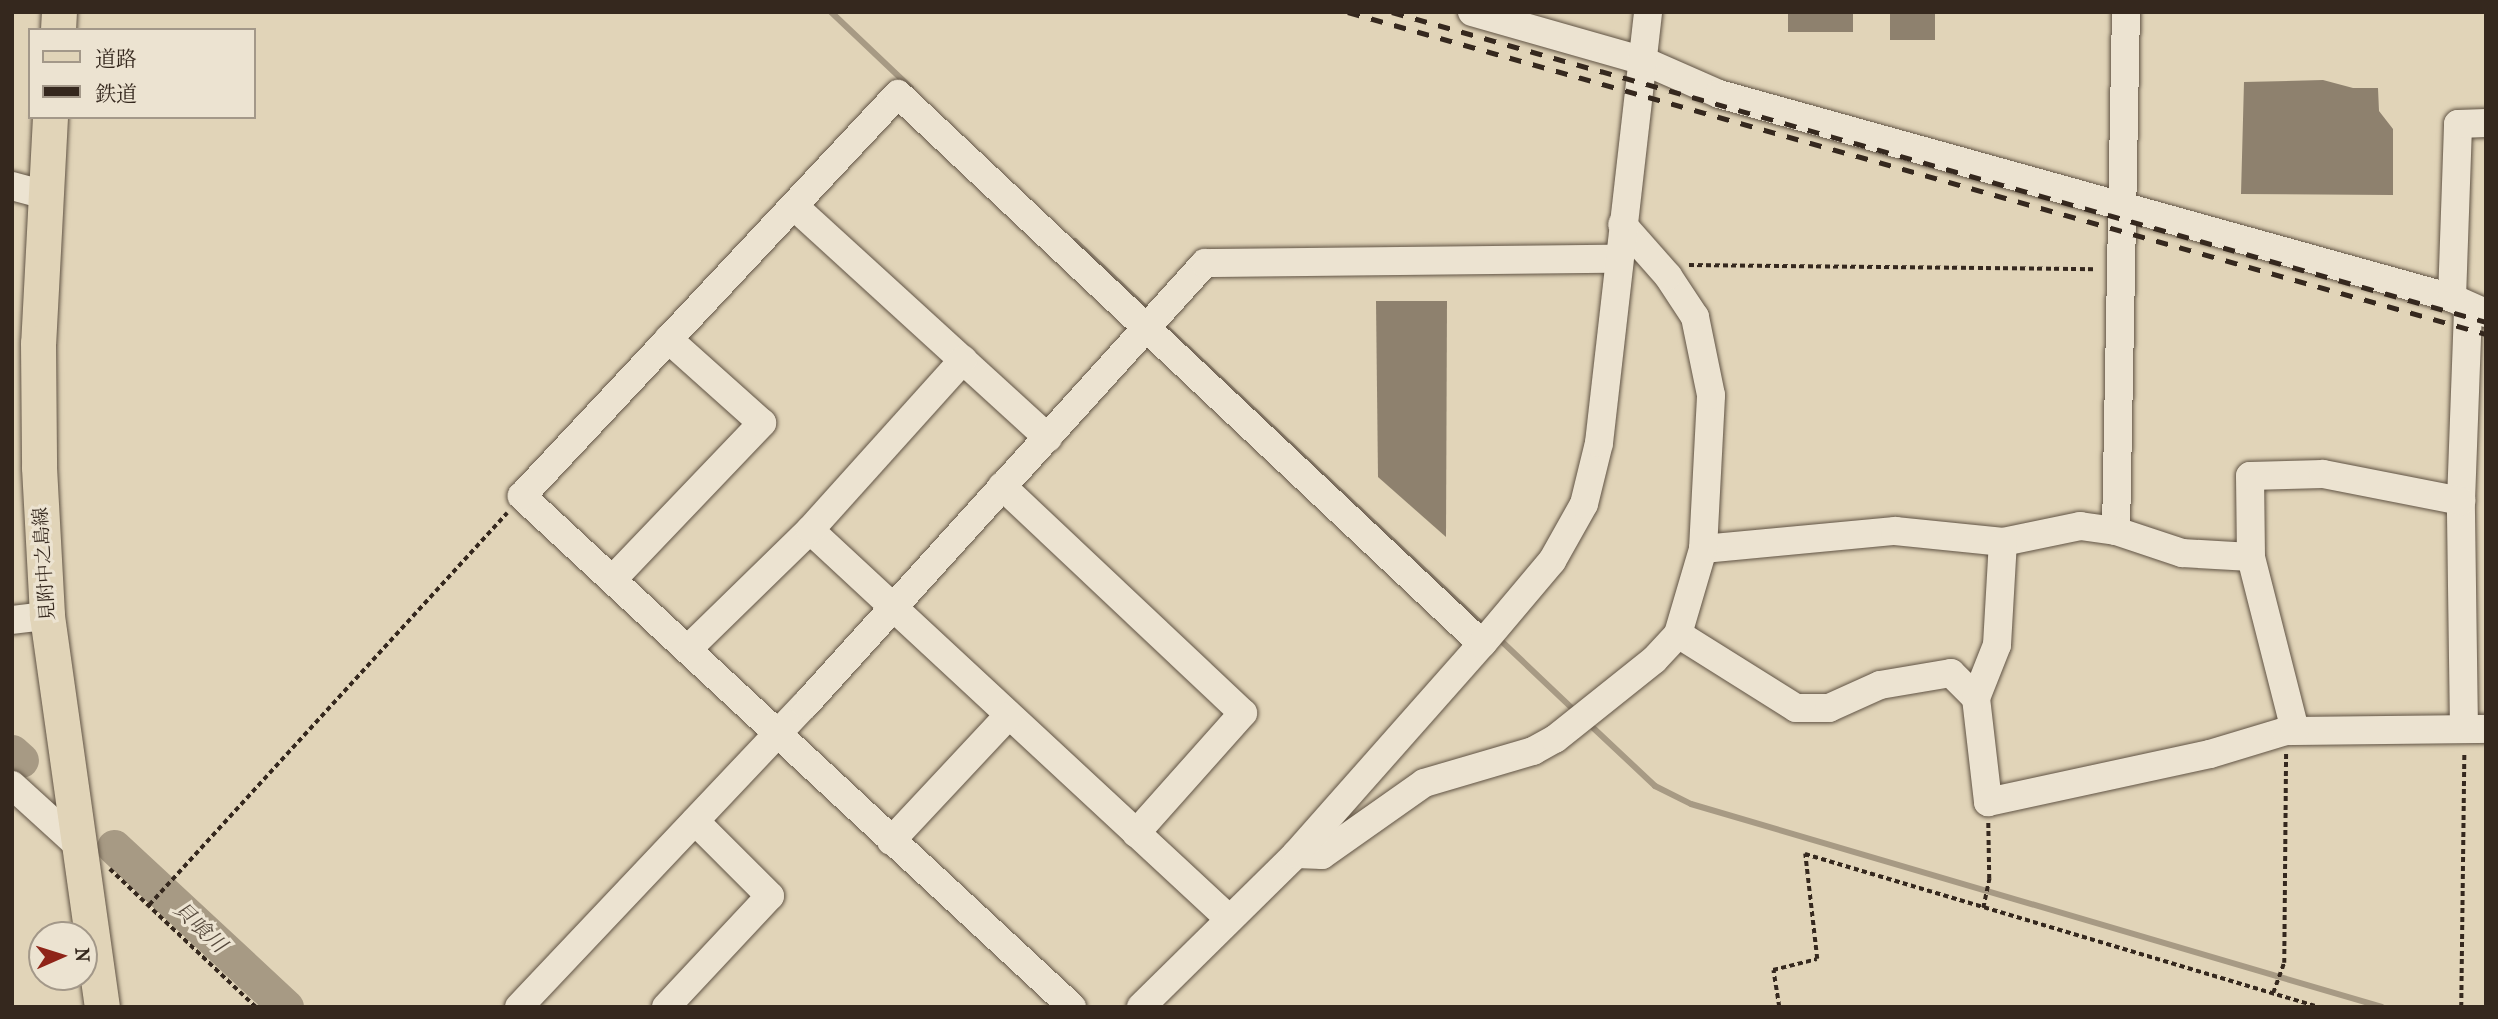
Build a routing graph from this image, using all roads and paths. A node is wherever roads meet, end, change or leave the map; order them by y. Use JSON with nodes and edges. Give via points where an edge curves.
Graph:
{"nodes":[{"id":1,"x":1472,"y":12,"type":"edge"},
{"id":2,"x":1648,"y":12,"type":"edge"},
{"id":3,"x":2127,"y":16,"type":"edge"},
{"id":4,"x":1644,"y":61,"type":"junction"},
{"id":5,"x":49,"y":119,"type":"edge"},
{"id":6,"x":2486,"y":123,"type":"edge"},
{"id":7,"x":28,"y":190,"type":"edge"},
{"id":8,"x":794,"y":206,"type":"junction"},
{"id":9,"x":2126,"y":206,"type":"junction"},
{"id":10,"x":1622,"y":224,"type":"junction"},
{"id":11,"x":1618,"y":259,"type":"junction"},
{"id":12,"x":1659,"y":265,"type":"junction"},
{"id":13,"x":2124,"y":269,"type":"junction"},
{"id":14,"x":2468,"y":306,"type":"edge"},
{"id":15,"x":1145,"y":329,"type":"junction"},
{"id":16,"x":668,"y":339,"type":"junction"},
{"id":17,"x":963,"y":360,"type":"junction"},
{"id":18,"x":1048,"y":438,"type":"junction"},
{"id":19,"x":1002,"y":486,"type":"junction"},
{"id":20,"x":522,"y":496,"type":"junction"},
{"id":21,"x":2461,"y":501,"type":"junction"},
{"id":22,"x":810,"y":530,"type":"junction"},
{"id":23,"x":2116,"y":531,"type":"junction"},
{"id":24,"x":2003,"y":542,"type":"junction"},
{"id":25,"x":1703,"y":549,"type":"junction"},
{"id":26,"x":2252,"y":557,"type":"junction"},
{"id":27,"x":613,"y":579,"type":"junction"},
{"id":28,"x":892,"y":610,"type":"junction"},
{"id":29,"x":47,"y":616,"type":"junction"},
{"id":30,"x":12,"y":620,"type":"edge"},
{"id":31,"x":1678,"y":634,"type":"junction"},
{"id":32,"x":1482,"y":644,"type":"junction"},
{"id":33,"x":689,"y":648,"type":"junction"},
{"id":34,"x":1976,"y":698,"type":"junction"},
{"id":35,"x":1008,"y":716,"type":"junction"},
{"id":36,"x":2475,"y":729,"type":"edge"},
{"id":37,"x":2291,"y":730,"type":"junction"},
{"id":38,"x":777,"y":735,"type":"junction"},
{"id":39,"x":12,"y":785,"type":"edge"},
{"id":40,"x":1988,"y":802,"type":"junction"},
{"id":41,"x":695,"y":821,"type":"junction"},
{"id":42,"x":1136,"y":833,"type":"junction"},
{"id":43,"x":891,"y":841,"type":"junction"},
{"id":44,"x":78,"y":845,"type":"junction"},
{"id":45,"x":1296,"y":854,"type":"junction"},
{"id":46,"x":149,"y":905,"type":"junction"},
{"id":47,"x":1983,"y":906,"type":"junction"},
{"id":48,"x":1227,"y":917,"type":"junction"},
{"id":49,"x":2274,"y":991,"type":"junction"},
{"id":50,"x":102,"y":1007,"type":"edge"},
{"id":51,"x":256,"y":1007,"type":"edge"},
{"id":52,"x":519,"y":1007,"type":"edge"},
{"id":53,"x":666,"y":1007,"type":"edge"},
{"id":54,"x":1072,"y":1007,"type":"edge"},
{"id":55,"x":1141,"y":1007,"type":"edge"},
{"id":56,"x":1779,"y":1007,"type":"edge"},
{"id":57,"x":2319,"y":1007,"type":"edge"},
{"id":58,"x":2461,"y":1007,"type":"edge"}],
"edges":[{"from":1,"to":4,"type":"street"},
{"from":2,"to":4,"type":"street"},
{"from":3,"to":9,"type":"street"},
{"from":4,"to":9,"type":"street","via":[[1719,94]]},
{"from":4,"to":10,"type":"street"},
{"from":5,"to":7,"type":"main road","name":"見附中之島線"},
{"from":6,"to":14,"type":"street","via":[[2458,124]]},
{"from":7,"to":29,"type":"main road","name":"見附中之島線"},
{"from":8,"to":15,"type":"street","via":[[898,94]]},
{"from":8,"to":16,"type":"street"},
{"from":8,"to":17,"type":"street"},
{"from":9,"to":13,"type":"street"},
{"from":9,"to":14,"type":"street"},
{"from":10,"to":11,"type":"street"},
{"from":10,"to":12,"type":"street"},
{"from":11,"to":15,"type":"street","via":[[1205,263]]},
{"from":11,"to":32,"type":"street","via":[[1599,443],[1584,503],[1552,561]]},
{"from":12,"to":13,"type":"path"},
{"from":12,"to":25,"type":"street","via":[[1695,317],[1711,396]]},
{"from":13,"to":23,"type":"street"},
{"from":14,"to":21,"type":"street"},
{"from":15,"to":18,"type":"street"},
{"from":15,"to":32,"type":"street"},
{"from":16,"to":20,"type":"street"},
{"from":16,"to":27,"type":"street","via":[[762,423]]},
{"from":17,"to":18,"type":"street"},
{"from":17,"to":22,"type":"street"},
{"from":18,"to":19,"type":"street"},
{"from":19,"to":28,"type":"street"},
{"from":19,"to":42,"type":"street","via":[[1243,713]]},
{"from":20,"to":27,"type":"street"},
{"from":20,"to":46,"type":"path"},
{"from":21,"to":26,"type":"street","via":[[2323,474],[2249,475]]},
{"from":21,"to":36,"type":"street"},
{"from":22,"to":28,"type":"street"},
{"from":22,"to":33,"type":"street"},
{"from":23,"to":24,"type":"street","via":[[2080,526]]},
{"from":23,"to":26,"type":"street","via":[[2182,553]]},
{"from":24,"to":25,"type":"street","via":[[1895,531]]},
{"from":24,"to":34,"type":"street","via":[[1997,645]]},
{"from":25,"to":31,"type":"street"},
{"from":26,"to":37,"type":"street"},
{"from":27,"to":33,"type":"street"},
{"from":28,"to":35,"type":"street"},
{"from":28,"to":38,"type":"street"},
{"from":29,"to":30,"type":"street"},
{"from":29,"to":44,"type":"main road","name":"見附中之島線"},
{"from":31,"to":34,"type":"street","via":[[1796,708],[1829,708],[1880,685],[1951,673]]},
{"from":31,"to":45,"type":"street","via":[[1654,660],[1533,751],[1424,783],[1322,855]]},
{"from":32,"to":45,"type":"street"},
{"from":33,"to":38,"type":"street"},
{"from":34,"to":40,"type":"street"},
{"from":35,"to":42,"type":"street"},
{"from":35,"to":43,"type":"street"},
{"from":36,"to":37,"type":"street"},
{"from":36,"to":58,"type":"path"},
{"from":37,"to":40,"type":"street","via":[[2210,754]]},
{"from":37,"to":49,"type":"path","via":[[2284,963]]},
{"from":38,"to":41,"type":"street"},
{"from":38,"to":43,"type":"street"},
{"from":39,"to":44,"type":"street"},
{"from":40,"to":47,"type":"path","via":[[1989,878]]},
{"from":41,"to":52,"type":"street"},
{"from":41,"to":53,"type":"street","via":[[770,896]]},
{"from":42,"to":48,"type":"street"},
{"from":43,"to":54,"type":"street"},
{"from":44,"to":46,"type":"path"},
{"from":44,"to":50,"type":"main road","name":"見附中之島線"},
{"from":45,"to":48,"type":"street"},
{"from":46,"to":51,"type":"path"},
{"from":47,"to":49,"type":"path"},
{"from":47,"to":56,"type":"path","via":[[1805,854],[1817,959],[1773,970]]},
{"from":48,"to":55,"type":"street"},
{"from":49,"to":57,"type":"path"}]}
